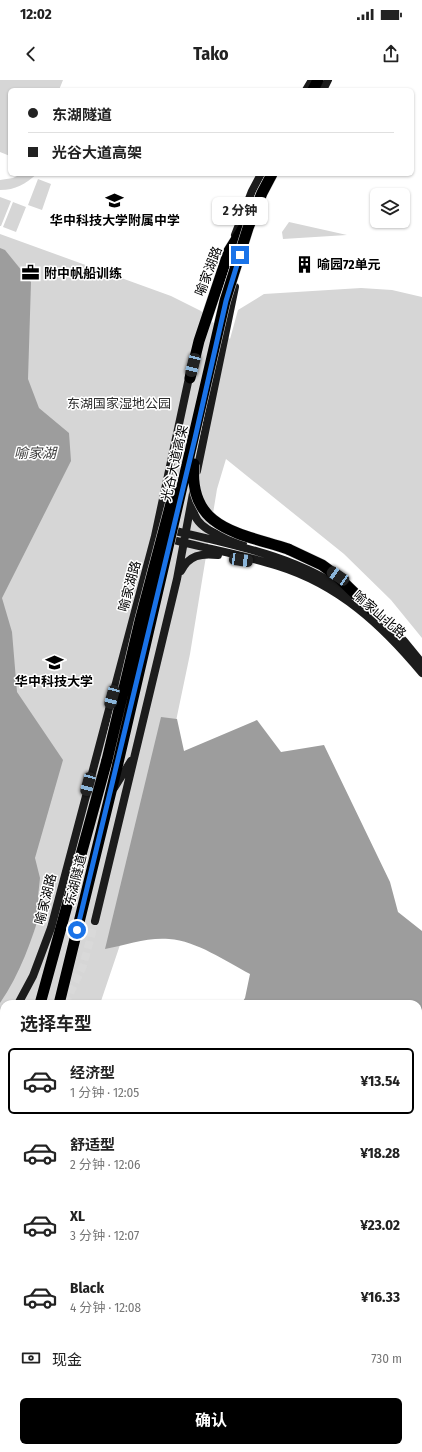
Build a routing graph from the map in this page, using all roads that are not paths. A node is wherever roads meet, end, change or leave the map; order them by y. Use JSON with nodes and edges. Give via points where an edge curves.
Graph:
{"nodes":[{"id":1,"x":260,"y":176,"type":"edge"},
{"id":2,"x":267,"y":176,"type":"edge"},
{"id":3,"x":271,"y":176,"type":"edge"},
{"id":4,"x":277,"y":176,"type":"edge"},
{"id":5,"x":244,"y":227,"type":"junction"},
{"id":6,"x":190,"y":378,"type":"junction"},
{"id":7,"x":198,"y":423,"type":"junction"},
{"id":8,"x":193,"y":496,"type":"junction"},
{"id":9,"x":157,"y":527,"type":"junction"},
{"id":10,"x":186,"y":534,"type":"junction"},
{"id":11,"x":155,"y":536,"type":"junction"},
{"id":12,"x":184,"y":543,"type":"junction"},
{"id":13,"x":263,"y":557,"type":"junction"},
{"id":14,"x":177,"y":579,"type":"junction"},
{"id":15,"x":372,"y":610,"type":"junction"},
{"id":16,"x":422,"y":663,"type":"edge"},
{"id":17,"x":422,"y":673,"type":"edge"},
{"id":18,"x":135,"y":755,"type":"junction"},
{"id":19,"x":96,"y":756,"type":"junction"},
{"id":20,"x":112,"y":761,"type":"junction"},
{"id":21,"x":110,"y":794,"type":"junction"},
{"id":22,"x":94,"y":809,"type":"junction"},
{"id":23,"x":96,"y":920,"type":"tunnel mouth"},
{"id":24,"x":20,"y":1000,"type":"edge"},
{"id":25,"x":41,"y":1000,"type":"edge"},
{"id":26,"x":59,"y":1000,"type":"edge"}],
"edges":[{"from":1,"to":6,"type":"main road","name":"喻家湖路","via":[[213,287],[195,345]]},
{"from":2,"to":5,"type":"highway","name":"光谷大道高架"},
{"from":3,"to":7,"type":"highway","name":"光谷大道高架","bridge":true,"via":[[248,228],[226,301]]},
{"from":4,"to":8,"type":"main road","via":[[266,195],[234,290]]},
{"from":5,"to":6,"type":"highway","via":[[229,251],[199,341]]},
{"from":5,"to":20,"type":"highway","name":"光谷大道高架","bridge":true,"via":[[222,300],[140,621]]},
{"from":6,"to":9,"type":"main road","name":"喻家湖路"},
{"from":7,"to":15,"type":"highway","bridge":true,"via":[[193,476],[196,496],[204,513],[216,524],[233,532],[288,549],[322,565],[338,576]]},
{"from":7,"to":20,"type":"highway","name":"光谷大道高架","bridge":true},
{"from":8,"to":10,"type":"main road"},
{"from":8,"to":13,"type":"main road","via":[[192,510],[204,527]]},
{"from":9,"to":10,"type":"main road","name":"喻家山北路"},
{"from":9,"to":11,"type":"main road","name":"喻家湖路"},
{"from":10,"to":12,"type":"main road"},
{"from":10,"to":13,"type":"main road","name":"喻家山北路"},
{"from":11,"to":12,"type":"main road","name":"喻家山北路"},
{"from":11,"to":19,"type":"main road","name":"喻家湖路"},
{"from":12,"to":13,"type":"main road","name":"喻家山北路"},
{"from":12,"to":14,"type":"main road"},
{"from":13,"to":14,"type":"main road","via":[[241,560],[220,555],[200,555],[186,562]]},
{"from":13,"to":15,"type":"main road","name":"喻家山北路","via":[[304,568],[346,591]]},
{"from":13,"to":17,"type":"main road","name":"喻家山北路","via":[[317,582],[354,605],[395,641]]},
{"from":14,"to":18,"type":"main road"},
{"from":15,"to":16,"type":"main road","name":"喻家山北路","via":[[404,641]]},
{"from":18,"to":21,"type":"main road"},
{"from":18,"to":23,"type":"main road"},
{"from":19,"to":22,"type":"main road"},
{"from":19,"to":24,"type":"main road","name":"喻家湖路","via":[[51,928],[33,976]]},
{"from":20,"to":21,"type":"highway","name":"东湖隧道"},
{"from":20,"to":22,"type":"highway","name":"东湖隧道"},
{"from":21,"to":26,"type":"highway","name":"东湖隧道"},
{"from":22,"to":25,"type":"highway","name":"东湖隧道"}]}
